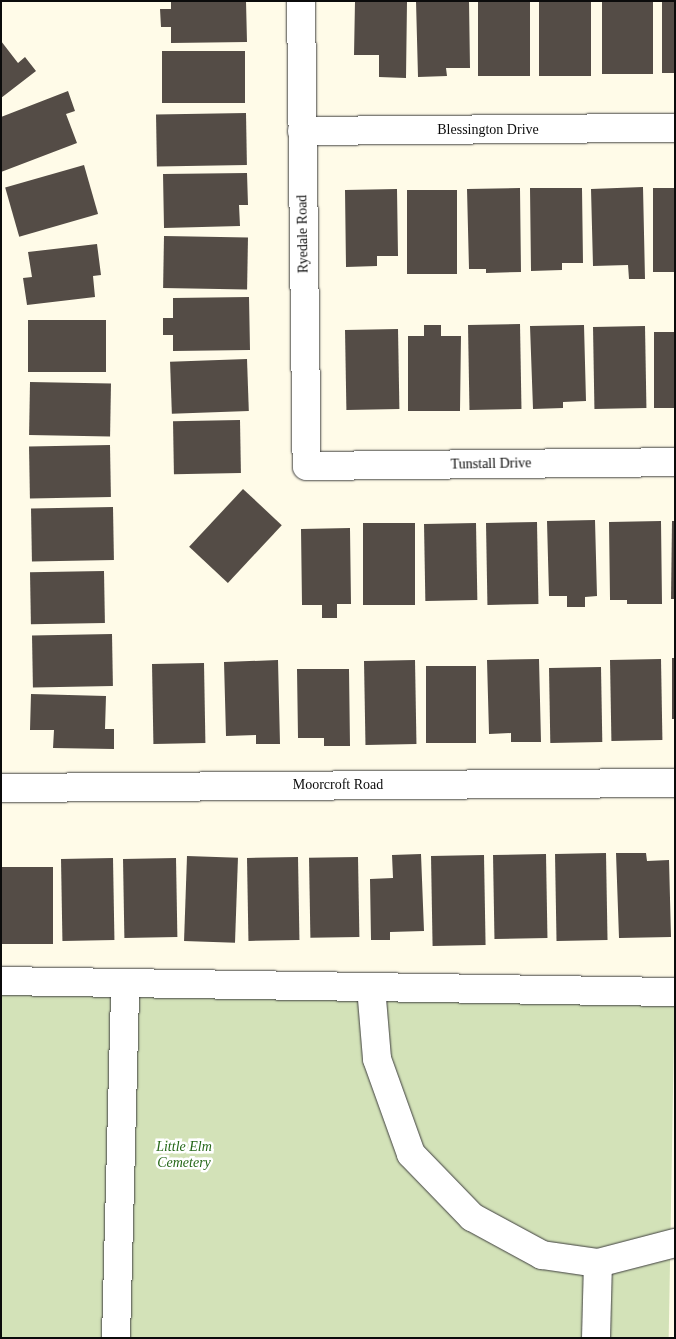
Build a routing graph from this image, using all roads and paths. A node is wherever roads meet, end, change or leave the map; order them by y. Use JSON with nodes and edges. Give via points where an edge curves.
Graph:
{"nodes":[{"id":1,"x":301,"y":1,"type":"edge"},
{"id":2,"x":675,"y":128,"type":"edge"},
{"id":3,"x":302,"y":131,"type":"junction"},
{"id":4,"x":675,"y":462,"type":"edge"},
{"id":5,"x":307,"y":466,"type":"joint"},
{"id":6,"x":675,"y":783,"type":"edge"},
{"id":7,"x":1,"y":788,"type":"edge"},
{"id":8,"x":1,"y":981,"type":"edge"},
{"id":9,"x":125,"y":984,"type":"junction"},
{"id":10,"x":371,"y":987,"type":"junction"},
{"id":11,"x":675,"y":992,"type":"edge"},
{"id":12,"x":675,"y":1243,"type":"edge"},
{"id":13,"x":598,"y":1263,"type":"junction"},
{"id":14,"x":116,"y":1338,"type":"edge"},
{"id":15,"x":596,"y":1338,"type":"edge"}],
"edges":[{"from":1,"to":3,"type":"street","name":"Ryedale Road"},
{"from":2,"to":3,"type":"street","name":"Blessington Drive"},
{"from":3,"to":5,"type":"street","name":"Ryedale Road"},
{"from":4,"to":5,"type":"street","name":"Tunstall Drive"},
{"from":6,"to":7,"type":"street","name":"Moorcroft Road"},
{"from":8,"to":9,"type":"street"},
{"from":9,"to":10,"type":"street"},
{"from":9,"to":14,"type":"street"},
{"from":10,"to":11,"type":"street"},
{"from":10,"to":13,"type":"street","via":[[377,1059],[411,1154],[472,1217],[542,1255]]},
{"from":12,"to":13,"type":"street"},
{"from":13,"to":15,"type":"street"}]}
